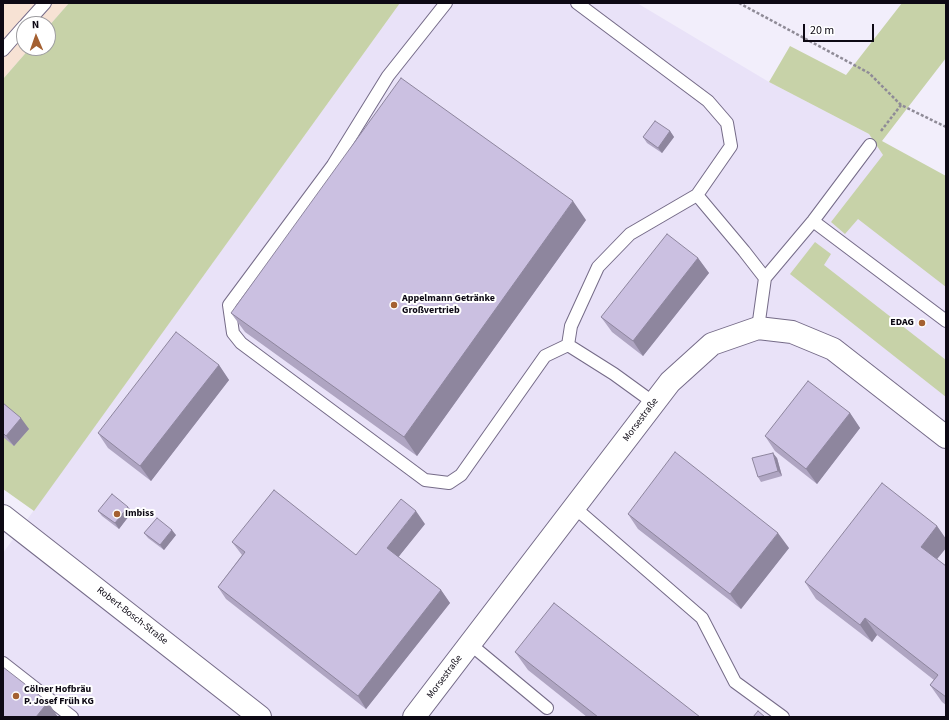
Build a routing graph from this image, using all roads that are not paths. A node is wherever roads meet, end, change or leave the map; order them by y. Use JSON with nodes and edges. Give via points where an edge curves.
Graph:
{"nodes":[{"id":1,"x":45,"y":3,"type":"edge"},
{"id":2,"x":446,"y":3,"type":"edge"},
{"id":3,"x":577,"y":3,"type":"edge"},
{"id":4,"x":33,"y":16,"type":"edge"},
{"id":5,"x":16,"y":35,"type":"edge"},
{"id":6,"x":3,"y":50,"type":"edge"},
{"id":7,"x":870,"y":145,"type":"road end"},
{"id":8,"x":697,"y":195,"type":"junction"},
{"id":9,"x":813,"y":221,"type":"junction"},
{"id":10,"x":765,"y":278,"type":"junction"},
{"id":11,"x":946,"y":321,"type":"edge"},
{"id":12,"x":758,"y":328,"type":"junction"},
{"id":13,"x":568,"y":345,"type":"junction"},
{"id":14,"x":654,"y":403,"type":"junction"},
{"id":15,"x":946,"y":437,"type":"edge"},
{"id":16,"x":574,"y":507,"type":"junction"},
{"id":17,"x":3,"y":516,"type":"edge"},
{"id":18,"x":470,"y":644,"type":"junction"},
{"id":19,"x":3,"y":662,"type":"edge"},
{"id":20,"x":547,"y":708,"type":"dead end"},
{"id":21,"x":72,"y":717,"type":"edge"},
{"id":22,"x":260,"y":717,"type":"edge"},
{"id":23,"x":414,"y":717,"type":"edge"},
{"id":24,"x":783,"y":717,"type":"edge"}],
"edges":[{"from":1,"to":4,"type":"lane"},
{"from":2,"to":13,"type":"lane","via":[[388,76],[333,165],[229,305],[233,333],[241,343],[425,480],[449,483],[461,475],[545,356]]},
{"from":3,"to":8,"type":"lane","via":[[708,101],[727,123],[731,146]]},
{"from":5,"to":6,"type":"lane"},
{"from":7,"to":9,"type":"lane"},
{"from":8,"to":10,"type":"lane"},
{"from":8,"to":13,"type":"lane","via":[[630,234],[598,267],[571,326]]},
{"from":9,"to":10,"type":"lane"},
{"from":9,"to":11,"type":"lane"},
{"from":10,"to":12,"type":"lane"},
{"from":12,"to":14,"type":"street","name":"Morsestraße","via":[[712,344],[670,382]]},
{"from":12,"to":15,"type":"street","name":"Morsestraße","via":[[792,332],[832,349]]},
{"from":13,"to":14,"type":"lane"},
{"from":14,"to":16,"type":"street","name":"Morsestraße"},
{"from":16,"to":18,"type":"street","name":"Morsestraße"},
{"from":16,"to":24,"type":"lane","via":[[702,618],[735,682]]},
{"from":17,"to":22,"type":"street","name":"Robert-Bosch-Straße"},
{"from":18,"to":20,"type":"lane"},
{"from":18,"to":23,"type":"street","name":"Morsestraße"},
{"from":19,"to":21,"type":"lane"}]}
